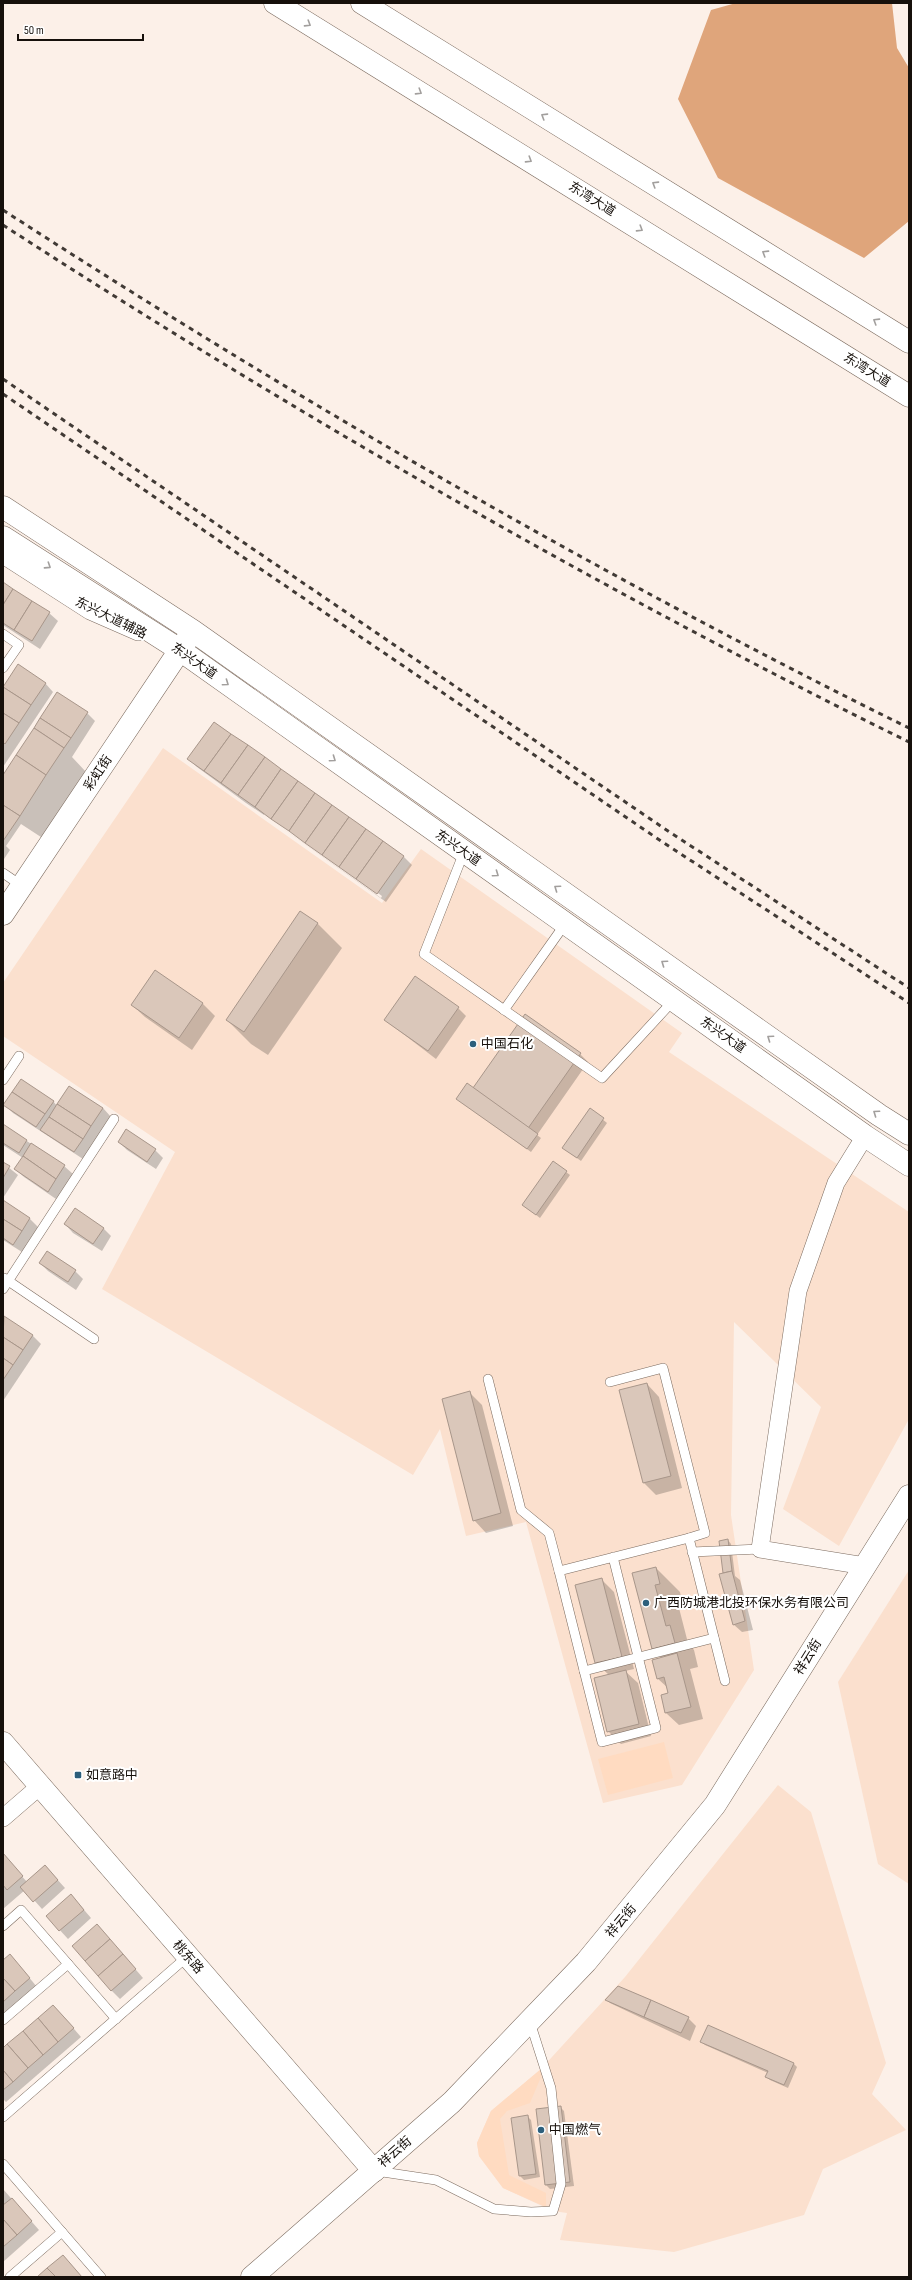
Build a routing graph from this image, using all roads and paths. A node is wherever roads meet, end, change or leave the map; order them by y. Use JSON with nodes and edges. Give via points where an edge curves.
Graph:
{"nodes":[{"id":1,"x":275,"y":3,"type":"edge"},
{"id":2,"x":362,"y":3,"type":"edge"},
{"id":3,"x":909,"y":342,"type":"edge"},
{"id":4,"x":909,"y":396,"type":"edge"},
{"id":5,"x":3,"y":507,"type":"edge"},
{"id":6,"x":5,"y":544,"type":"edge"},
{"id":7,"x":193,"y":632,"type":"junction"},
{"id":8,"x":3,"y":634,"type":"edge"},
{"id":9,"x":180,"y":650,"type":"junction"},
{"id":10,"x":3,"y":668,"type":"edge"},
{"id":11,"x":464,"y":852,"type":"junction"},
{"id":12,"x":3,"y":873,"type":"edge"},
{"id":13,"x":22,"y":886,"type":"junction"},
{"id":14,"x":3,"y":914,"type":"edge"},
{"id":15,"x":565,"y":924,"type":"junction"},
{"id":16,"x":674,"y":1000,"type":"junction"},
{"id":17,"x":504,"y":1010,"type":"junction"},
{"id":18,"x":19,"y":1056,"type":"dead end"},
{"id":19,"x":3,"y":1080,"type":"edge"},
{"id":20,"x":114,"y":1119,"type":"dead end"},
{"id":21,"x":909,"y":1134,"type":"edge"},
{"id":22,"x":864,"y":1136,"type":"junction"},
{"id":23,"x":909,"y":1165,"type":"edge"},
{"id":24,"x":5,"y":1282,"type":"edge"},
{"id":25,"x":94,"y":1339,"type":"dead end"},
{"id":26,"x":488,"y":1378,"type":"dead end"},
{"id":27,"x":610,"y":1382,"type":"dead end"},
{"id":28,"x":909,"y":1496,"type":"edge"},
{"id":29,"x":689,"y":1538,"type":"junction"},
{"id":30,"x":760,"y":1549,"type":"junction"},
{"id":31,"x":692,"y":1552,"type":"junction"},
{"id":32,"x":613,"y":1557,"type":"junction"},
{"id":33,"x":865,"y":1566,"type":"junction"},
{"id":34,"x":559,"y":1571,"type":"junction"},
{"id":35,"x":714,"y":1638,"type":"junction"},
{"id":36,"x":638,"y":1658,"type":"junction"},
{"id":37,"x":584,"y":1671,"type":"junction"},
{"id":38,"x":725,"y":1681,"type":"dead end"},
{"id":39,"x":3,"y":1743,"type":"edge"},
{"id":40,"x":40,"y":1786,"type":"junction"},
{"id":41,"x":3,"y":1818,"type":"edge"},
{"id":42,"x":3,"y":1926,"type":"edge"},
{"id":43,"x":188,"y":1956,"type":"junction"},
{"id":44,"x":68,"y":1964,"type":"junction"},
{"id":45,"x":116,"y":2019,"type":"junction"},
{"id":46,"x":3,"y":2020,"type":"edge"},
{"id":47,"x":530,"y":2022,"type":"junction"},
{"id":48,"x":3,"y":2117,"type":"edge"},
{"id":49,"x":3,"y":2164,"type":"edge"},
{"id":50,"x":374,"y":2171,"type":"junction"},
{"id":51,"x":62,"y":2232,"type":"junction"},
{"id":52,"x":10,"y":2277,"type":"edge"},
{"id":53,"x":101,"y":2277,"type":"edge"},
{"id":54,"x":252,"y":2277,"type":"edge"}],
"edges":[{"from":1,"to":4,"type":"main road","name":"东湾大道","one_way":true},
{"from":3,"to":2,"type":"main road","one_way":true},
{"from":5,"to":7,"type":"main road","name":"东兴大道"},
{"from":6,"to":9,"type":"main road","name":"东兴大道","one_way":true},
{"from":6,"to":9,"type":"street","name":"东兴大道辅路","via":[[26,569],[90,611]]},
{"from":7,"to":9,"type":"main road","name":"彩虹街"},
{"from":21,"to":7,"type":"main road","name":"东兴大道","one_way":true},
{"from":8,"to":10,"type":"lane","via":[[19,645]]},
{"from":9,"to":11,"type":"main road","name":"东兴大道","one_way":true},
{"from":9,"to":13,"type":"main road","name":"彩虹街"},
{"from":11,"to":15,"type":"main road","name":"东兴大道","one_way":true},
{"from":11,"to":17,"type":"lane","via":[[424,954]]},
{"from":12,"to":13,"type":"lane"},
{"from":13,"to":14,"type":"main road","name":"彩虹街"},
{"from":15,"to":16,"type":"main road","name":"东兴大道"},
{"from":15,"to":17,"type":"lane"},
{"from":16,"to":17,"type":"lane","via":[[602,1078]]},
{"from":16,"to":22,"type":"main road","name":"东兴大道"},
{"from":18,"to":19,"type":"lane"},
{"from":20,"to":24,"type":"lane"},
{"from":22,"to":23,"type":"main road","name":"东兴大道"},
{"from":22,"to":30,"type":"street","via":[[836,1183],[798,1291]]},
{"from":24,"to":25,"type":"lane"},
{"from":26,"to":34,"type":"lane","via":[[521,1510],[549,1533]]},
{"from":27,"to":29,"type":"lane","via":[[663,1368],[705,1533]]},
{"from":28,"to":33,"type":"main road","name":"祥云街"},
{"from":29,"to":31,"type":"lane"},
{"from":29,"to":32,"type":"lane"},
{"from":30,"to":31,"type":"lane"},
{"from":30,"to":33,"type":"street"},
{"from":31,"to":35,"type":"lane"},
{"from":32,"to":34,"type":"lane"},
{"from":32,"to":36,"type":"lane"},
{"from":33,"to":47,"type":"main road","name":"祥云街","via":[[715,1805],[586,1962]]},
{"from":34,"to":37,"type":"lane"},
{"from":35,"to":36,"type":"lane"},
{"from":35,"to":38,"type":"lane"},
{"from":36,"to":37,"type":"lane"},
{"from":36,"to":37,"type":"lane","via":[[656,1728],[602,1742]]},
{"from":39,"to":40,"type":"main road","name":"桃东路"},
{"from":40,"to":41,"type":"street"},
{"from":40,"to":43,"type":"main road","name":"桃东路"},
{"from":42,"to":44,"type":"lane","via":[[21,1910]]},
{"from":43,"to":45,"type":"lane"},
{"from":43,"to":50,"type":"main road","name":"桃东路"},
{"from":44,"to":45,"type":"lane"},
{"from":44,"to":46,"type":"lane"},
{"from":45,"to":48,"type":"lane"},
{"from":47,"to":50,"type":"main road","name":"祥云街","via":[[452,2102]]},
{"from":47,"to":50,"type":"lane","via":[[551,2088],[561,2184],[553,2211],[494,2209],[436,2180]]},
{"from":49,"to":51,"type":"lane"},
{"from":50,"to":54,"type":"main road","name":"祥云街"},
{"from":51,"to":52,"type":"lane"},
{"from":51,"to":53,"type":"lane"}]}
